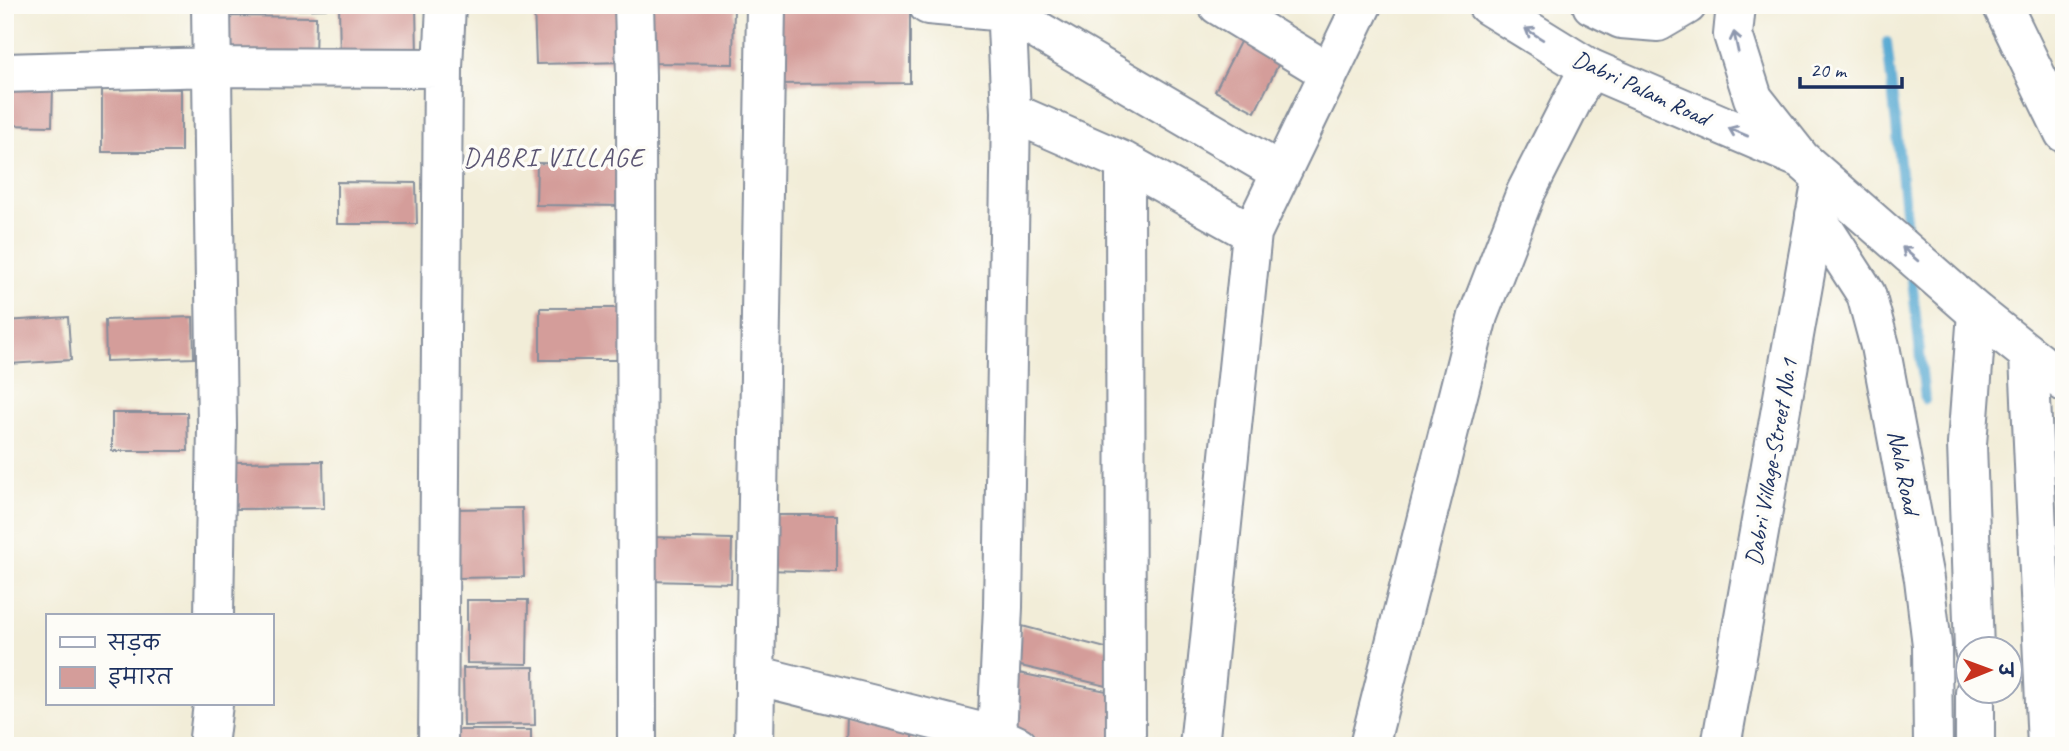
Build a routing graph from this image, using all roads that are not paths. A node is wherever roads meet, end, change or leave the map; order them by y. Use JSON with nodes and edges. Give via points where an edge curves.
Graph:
{"nodes":[{"id":1,"x":211,"y":5,"type":"edge"},
{"id":2,"x":446,"y":5,"type":"edge"},
{"id":3,"x":634,"y":5,"type":"edge"},
{"id":4,"x":766,"y":5,"type":"edge"},
{"id":5,"x":928,"y":5,"type":"edge"},
{"id":6,"x":1218,"y":5,"type":"edge"},
{"id":7,"x":1362,"y":5,"type":"edge"},
{"id":8,"x":1487,"y":5,"type":"edge"},
{"id":9,"x":1592,"y":5,"type":"edge"},
{"id":10,"x":1687,"y":5,"type":"edge"},
{"id":11,"x":1736,"y":5,"type":"edge"},
{"id":12,"x":2002,"y":5,"type":"edge"},
{"id":13,"x":1006,"y":9,"type":"edge"},
{"id":14,"x":212,"y":67,"type":"junction"},
{"id":15,"x":443,"y":68,"type":"junction"},
{"id":16,"x":1589,"y":68,"type":"junction"},
{"id":17,"x":1328,"y":72,"type":"junction"},
{"id":18,"x":5,"y":73,"type":"edge"},
{"id":19,"x":1012,"y":113,"type":"junction"},
{"id":20,"x":2064,"y":133,"type":"edge"},
{"id":21,"x":1125,"y":162,"type":"junction"},
{"id":22,"x":1280,"y":172,"type":"junction"},
{"id":23,"x":1820,"y":187,"type":"junction"},
{"id":24,"x":1252,"y":233,"type":"junction"},
{"id":25,"x":1969,"y":306,"type":"junction"},
{"id":26,"x":2029,"y":356,"type":"junction"},
{"id":27,"x":2064,"y":382,"type":"edge"},
{"id":28,"x":214,"y":614,"type":"edge"},
{"id":29,"x":2052,"y":632,"type":"edge"},
{"id":30,"x":1974,"y":636,"type":"edge"},
{"id":31,"x":755,"y":675,"type":"junction"},
{"id":32,"x":213,"y":706,"type":"edge"},
{"id":33,"x":1975,"y":706,"type":"edge"},
{"id":34,"x":1007,"y":741,"type":"edge"},
{"id":35,"x":208,"y":746,"type":"edge"},
{"id":36,"x":438,"y":746,"type":"edge"},
{"id":37,"x":637,"y":746,"type":"edge"},
{"id":38,"x":754,"y":746,"type":"edge"},
{"id":39,"x":1126,"y":746,"type":"edge"},
{"id":40,"x":1199,"y":746,"type":"edge"},
{"id":41,"x":1369,"y":746,"type":"edge"},
{"id":42,"x":1721,"y":746,"type":"edge"},
{"id":43,"x":1933,"y":746,"type":"edge"},
{"id":44,"x":1975,"y":746,"type":"edge"},
{"id":45,"x":2047,"y":746,"type":"edge"}],
"edges":[{"from":1,"to":14,"type":"street"},
{"from":2,"to":15,"type":"street"},
{"from":3,"to":37,"type":"street"},
{"from":4,"to":31,"type":"street"},
{"from":5,"to":13,"type":"street"},
{"from":6,"to":17,"type":"street"},
{"from":7,"to":17,"type":"street"},
{"from":16,"to":8,"type":"street","name":"Dabri Palam Road","one_way":true},
{"from":9,"to":10,"type":"street","via":[[1621,19],[1658,22]]},
{"from":23,"to":11,"type":"street","one_way":true,"via":[[1753,98],[1733,35]]},
{"from":12,"to":20,"type":"street"},
{"from":13,"to":19,"type":"street"},
{"from":13,"to":22,"type":"street"},
{"from":14,"to":15,"type":"street"},
{"from":14,"to":18,"type":"street"},
{"from":14,"to":28,"type":"street","via":[[217,426]]},
{"from":15,"to":36,"type":"street"},
{"from":23,"to":16,"type":"street","name":"Dabri Palam Road","one_way":true},
{"from":16,"to":41,"type":"street","via":[[1527,192],[1478,316]]},
{"from":17,"to":22,"type":"street"},
{"from":19,"to":21,"type":"street"},
{"from":19,"to":34,"type":"street","via":[[1003,594]]},
{"from":21,"to":24,"type":"street"},
{"from":21,"to":39,"type":"street"},
{"from":22,"to":24,"type":"street"},
{"from":25,"to":23,"type":"street","one_way":true},
{"from":23,"to":42,"type":"street","name":"Dabri Village-Street No.1"},
{"from":23,"to":43,"type":"street","name":"Nala Road","via":[[1866,294],[1880,346],[1924,579],[1932,645]]},
{"from":24,"to":40,"type":"street"},
{"from":25,"to":26,"type":"street"},
{"from":25,"to":30,"type":"street","via":[[1967,444]]},
{"from":26,"to":27,"type":"street"},
{"from":26,"to":29,"type":"street"},
{"from":29,"to":45,"type":"street"},
{"from":31,"to":34,"type":"street"},
{"from":31,"to":38,"type":"street"},
{"from":32,"to":35,"type":"street"},
{"from":33,"to":44,"type":"street"}]}
